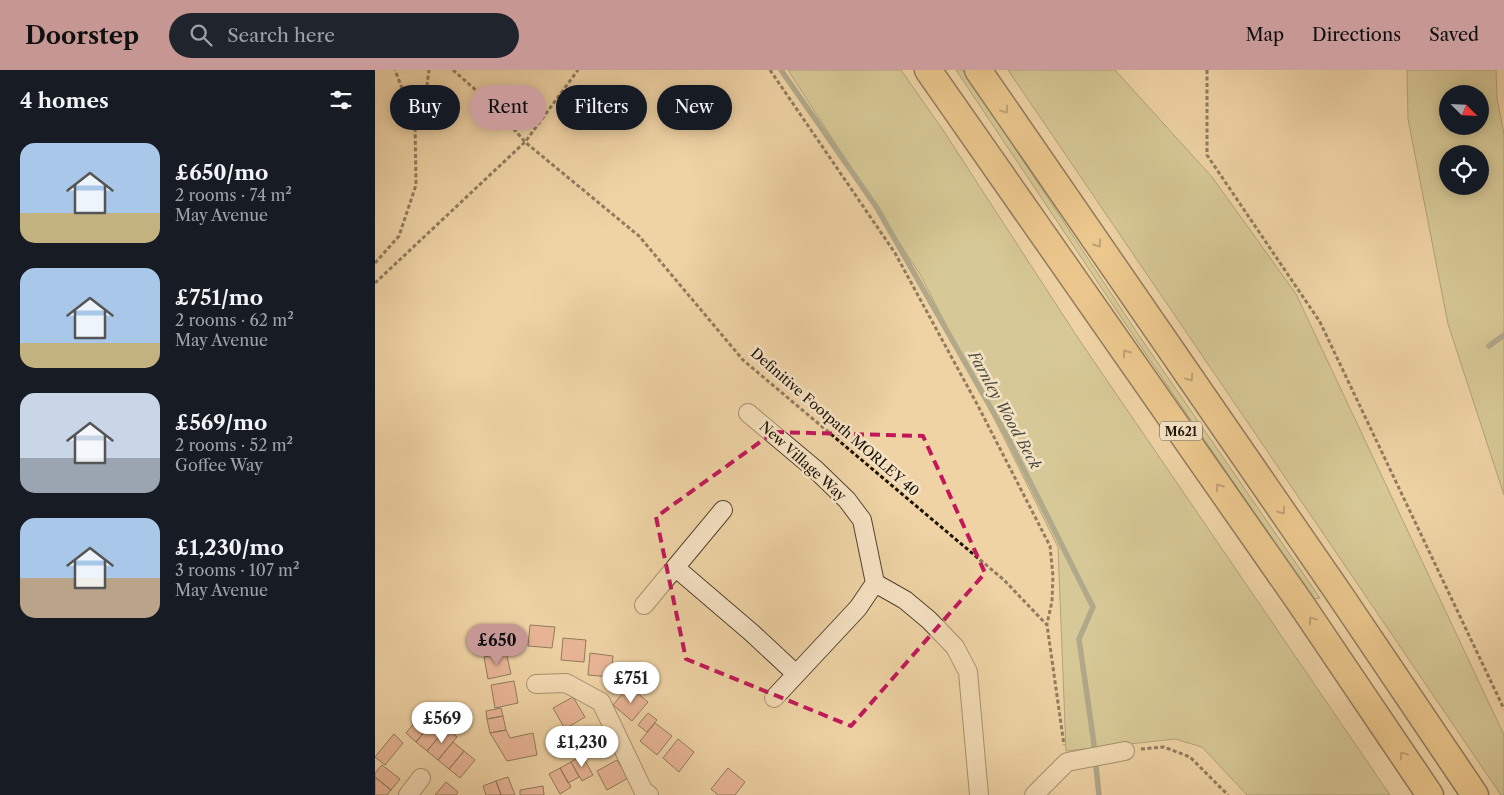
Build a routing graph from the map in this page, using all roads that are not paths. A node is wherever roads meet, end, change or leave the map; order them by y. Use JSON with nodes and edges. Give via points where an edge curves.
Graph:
{"nodes":[{"id":1,"x":928,"y":70,"type":"edge"},
{"id":2,"x":978,"y":70,"type":"edge"},
{"id":3,"x":748,"y":413,"type":"dead end"},
{"id":4,"x":723,"y":510,"type":"dead end"},
{"id":5,"x":676,"y":568,"type":"junction"},
{"id":6,"x":875,"y":584,"type":"junction"},
{"id":7,"x":644,"y":605,"type":"dead end"},
{"id":8,"x":796,"y":674,"type":"junction"},
{"id":9,"x":536,"y":684,"type":"dead end"},
{"id":10,"x":774,"y":698,"type":"dead end"},
{"id":11,"x":1125,"y":751,"type":"road end"},
{"id":12,"x":421,"y":778,"type":"dead end"},
{"id":13,"x":642,"y":793,"type":"edge"},
{"id":14,"x":408,"y":795,"type":"edge"},
{"id":15,"x":979,"y":795,"type":"edge"},
{"id":16,"x":1034,"y":795,"type":"edge"},
{"id":17,"x":1430,"y":795,"type":"edge"},
{"id":18,"x":1475,"y":795,"type":"edge"}],
"edges":[{"from":17,"to":1,"type":"highway","number":"M621","one_way":true,"via":[[1299,600]]},
{"from":2,"to":18,"type":"highway","number":"M621","one_way":true},
{"from":3,"to":6,"type":"street","name":"New Village Way","via":[[841,494],[863,520]]},
{"from":4,"to":5,"type":"street"},
{"from":5,"to":7,"type":"street"},
{"from":5,"to":8,"type":"street"},
{"from":6,"to":8,"type":"street"},
{"from":6,"to":15,"type":"street","via":[[905,600],[929,620],[955,647],[968,672]]},
{"from":8,"to":10,"type":"street"},
{"from":9,"to":13,"type":"street","via":[[567,683],[601,702]]},
{"from":11,"to":16,"type":"street","via":[[1067,762]]},
{"from":12,"to":14,"type":"street"}]}
